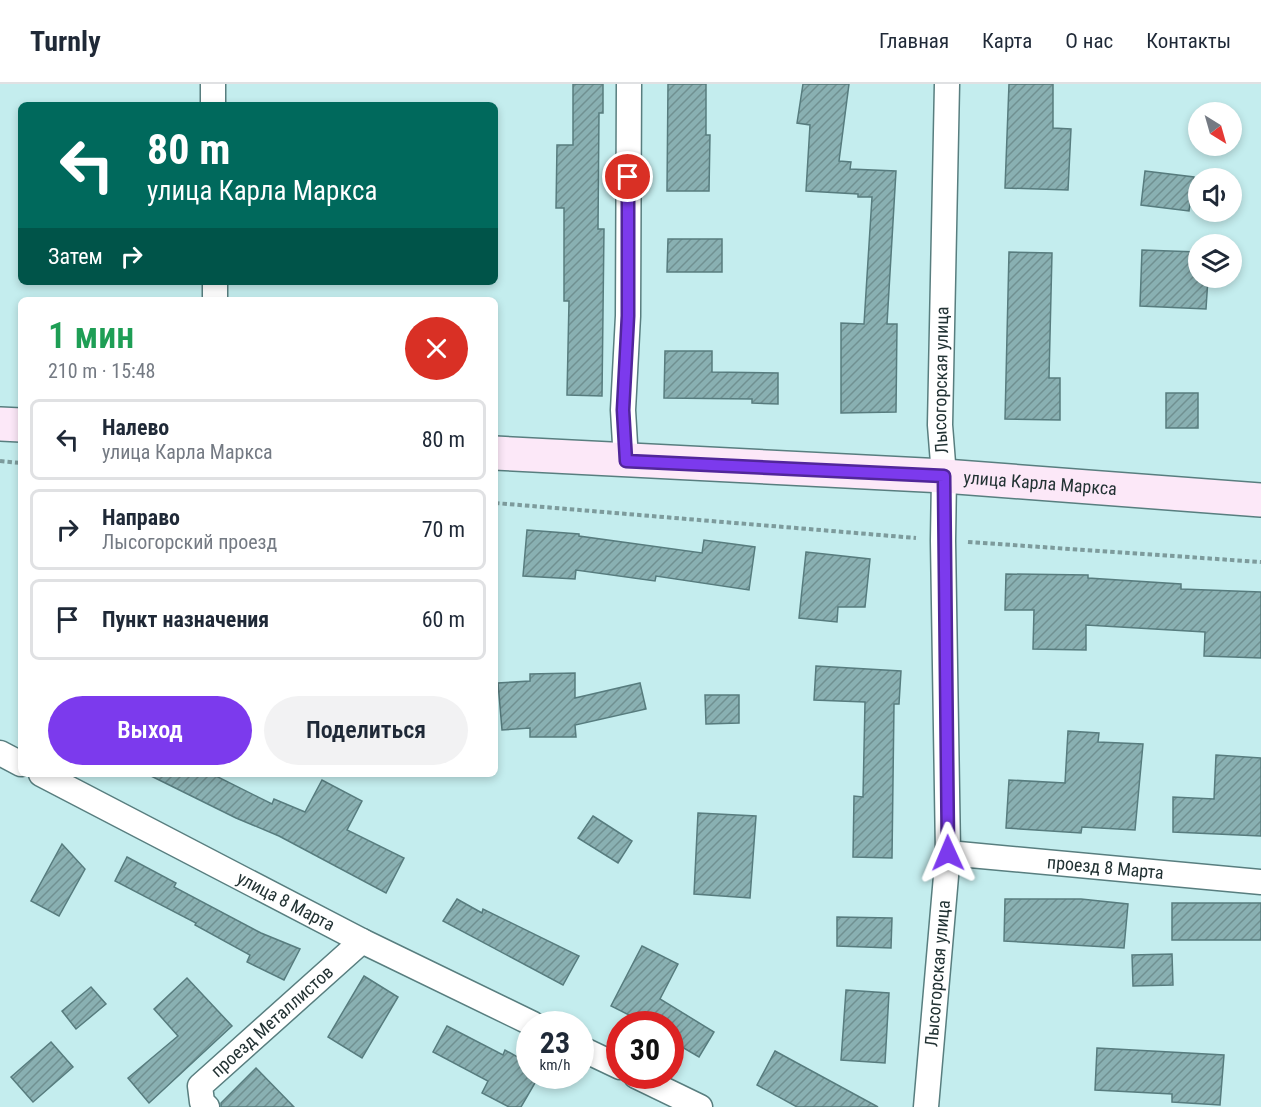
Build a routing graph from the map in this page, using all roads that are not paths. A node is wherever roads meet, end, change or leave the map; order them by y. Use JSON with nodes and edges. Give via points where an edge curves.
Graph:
{"nodes":[{"id":1,"x":213,"y":84,"type":"edge"},
{"id":2,"x":629,"y":84,"type":"edge"},
{"id":3,"x":947,"y":84,"type":"edge"},
{"id":4,"x":213,"y":102,"type":"edge"},
{"id":5,"x":0,"y":424,"type":"edge"},
{"id":6,"x":18,"y":425,"type":"edge"},
{"id":7,"x":498,"y":453,"type":"edge"},
{"id":8,"x":626,"y":461,"type":"junction"},
{"id":9,"x":944,"y":476,"type":"junction"},
{"id":10,"x":1261,"y":500,"type":"edge"},
{"id":11,"x":0,"y":753,"type":"edge"},
{"id":12,"x":18,"y":762,"type":"edge"},
{"id":13,"x":47,"y":777,"type":"edge"},
{"id":14,"x":948,"y":853,"type":"junction"},
{"id":15,"x":1261,"y":882,"type":"edge"},
{"id":16,"x":362,"y":941,"type":"junction"},
{"id":17,"x":516,"y":1016,"type":"edge"},
{"id":18,"x":663,"y":1089,"type":"edge"},
{"id":19,"x":207,"y":1107,"type":"edge"},
{"id":20,"x":700,"y":1107,"type":"edge"},
{"id":21,"x":926,"y":1107,"type":"edge"}],
"edges":[{"from":1,"to":4,"type":"street"},
{"from":2,"to":8,"type":"street","via":[[628,316],[623,410]]},
{"from":3,"to":9,"type":"street","name":"Лысогорская улица","via":[[940,425]]},
{"from":5,"to":6,"type":"main road"},
{"from":7,"to":8,"type":"main road","name":"улица Карла Маркса"},
{"from":8,"to":9,"type":"main road","name":"улица Карла Маркса"},
{"from":9,"to":10,"type":"main road","name":"улица Карла Маркса"},
{"from":9,"to":14,"type":"street","name":"Лысогорская улица"},
{"from":11,"to":12,"type":"street"},
{"from":13,"to":16,"type":"street","name":"улица 8 Марта"},
{"from":14,"to":15,"type":"street","name":"проезд 8 Марта"},
{"from":14,"to":21,"type":"street","name":"Лысогорская улица"},
{"from":16,"to":17,"type":"street","name":"улица 8 Марта"},
{"from":16,"to":19,"type":"street","name":"проезд Металлистов","via":[[200,1086],[202,1102]]},
{"from":18,"to":20,"type":"street"}]}
